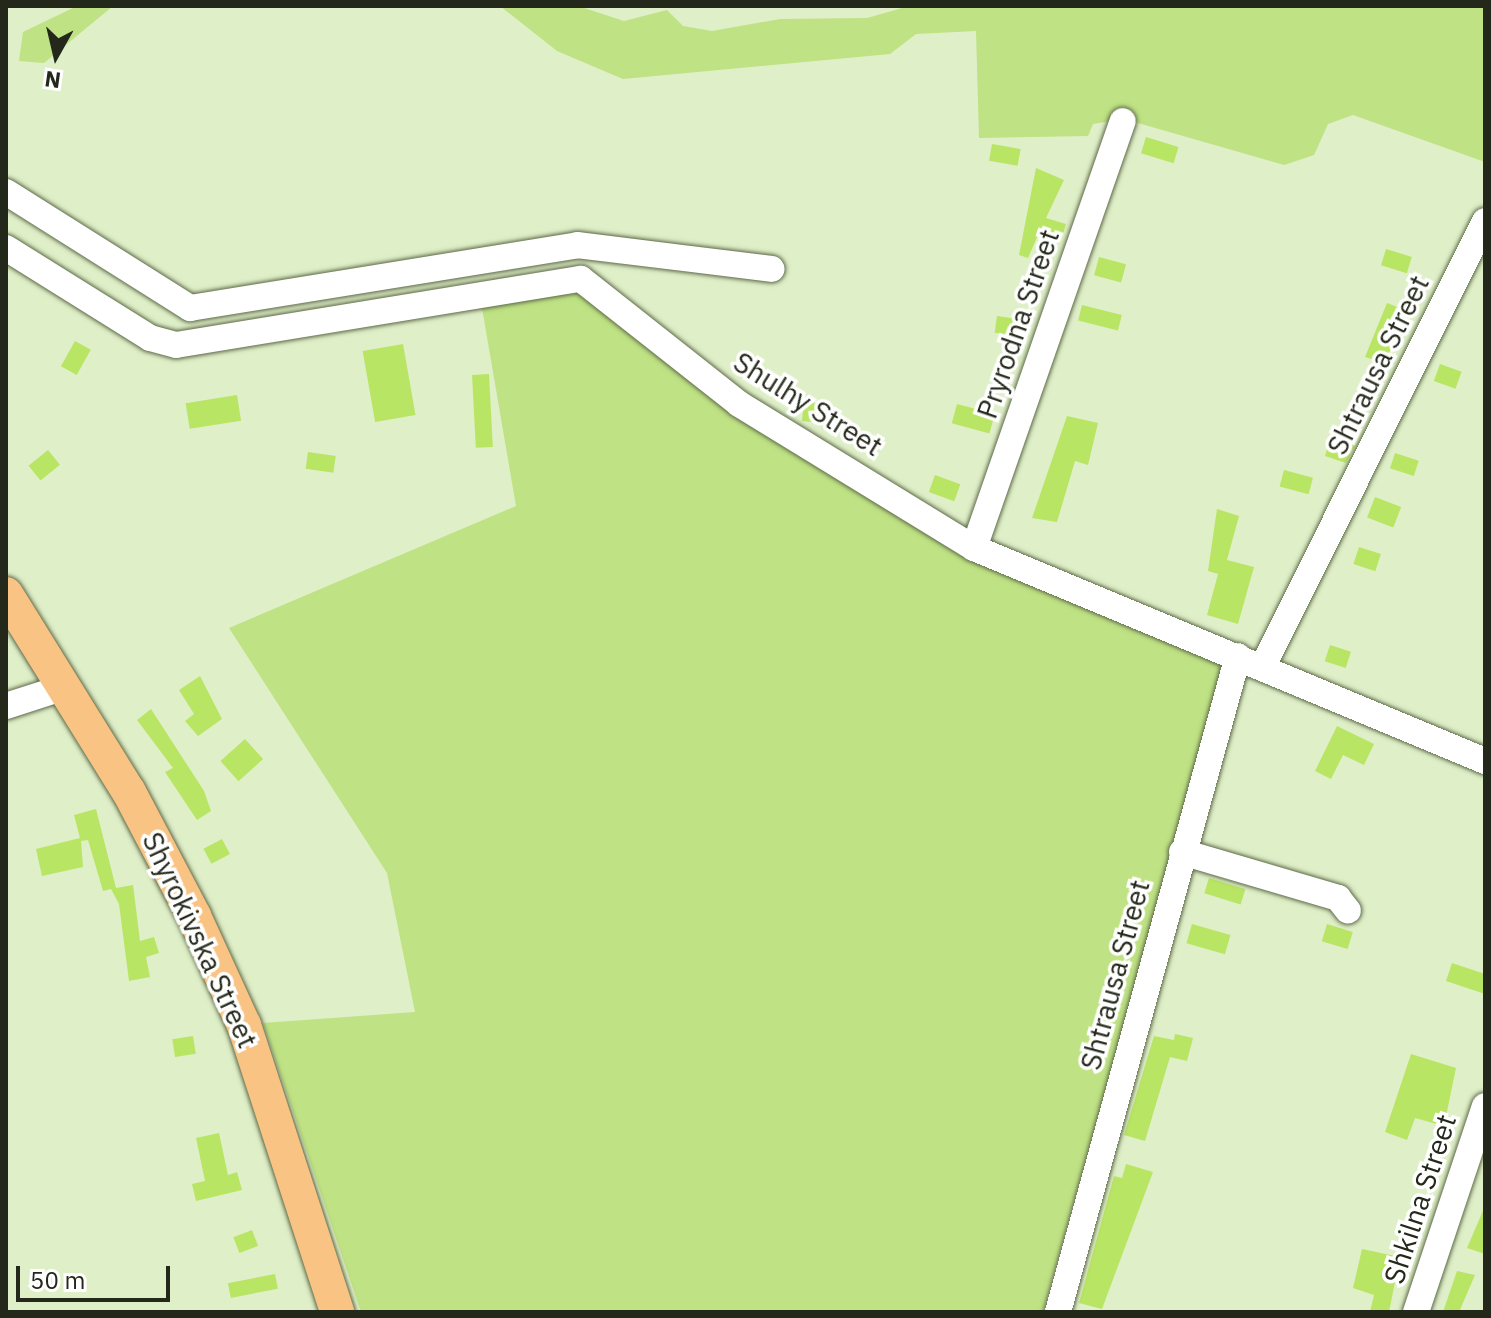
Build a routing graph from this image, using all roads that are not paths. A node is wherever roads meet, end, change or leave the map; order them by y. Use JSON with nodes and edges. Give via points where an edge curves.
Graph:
{"nodes":[{"id":1,"x":1123,"y":121,"type":"dead end"},
{"id":2,"x":6,"y":192,"type":"edge"},
{"id":3,"x":1485,"y":221,"type":"edge"},
{"id":4,"x":6,"y":248,"type":"edge"},
{"id":5,"x":772,"y":269,"type":"dead end"},
{"id":6,"x":974,"y":548,"type":"junction"},
{"id":7,"x":6,"y":594,"type":"edge"},
{"id":8,"x":1238,"y":656,"type":"junction"},
{"id":9,"x":1263,"y":666,"type":"junction"},
{"id":10,"x":62,"y":688,"type":"junction"},
{"id":11,"x":6,"y":706,"type":"edge"},
{"id":12,"x":1485,"y":761,"type":"edge"},
{"id":13,"x":1182,"y":852,"type":"junction"},
{"id":14,"x":1348,"y":911,"type":"dead end"},
{"id":15,"x":1485,"y":1106,"type":"edge"},
{"id":16,"x":337,"y":1312,"type":"edge"},
{"id":17,"x":1058,"y":1312,"type":"edge"},
{"id":18,"x":1416,"y":1312,"type":"edge"}],
"edges":[{"from":1,"to":6,"type":"street","name":"Pryrodna Street"},
{"from":2,"to":5,"type":"street","via":[[190,308],[577,245]]},
{"from":3,"to":9,"type":"street","name":"Shtrausa Street"},
{"from":4,"to":6,"type":"street","name":"Shulhy Street","via":[[150,338],[176,345],[581,279],[739,404]]},
{"from":6,"to":8,"type":"street","name":"Shulhy Street"},
{"from":7,"to":10,"type":"main road","name":"Shyrokivska Street"},
{"from":8,"to":9,"type":"street","name":"Shulhy Street"},
{"from":8,"to":13,"type":"street","name":"Shtrausa Street"},
{"from":9,"to":12,"type":"street","name":"Shulhy Street"},
{"from":10,"to":11,"type":"street"},
{"from":10,"to":16,"type":"main road","name":"Shyrokivska Street","via":[[129,792],[244,1025]]},
{"from":13,"to":14,"type":"street","via":[[1338,898]]},
{"from":13,"to":17,"type":"street","name":"Shtrausa Street"},
{"from":15,"to":18,"type":"street","name":"Shkilna Street"}]}
